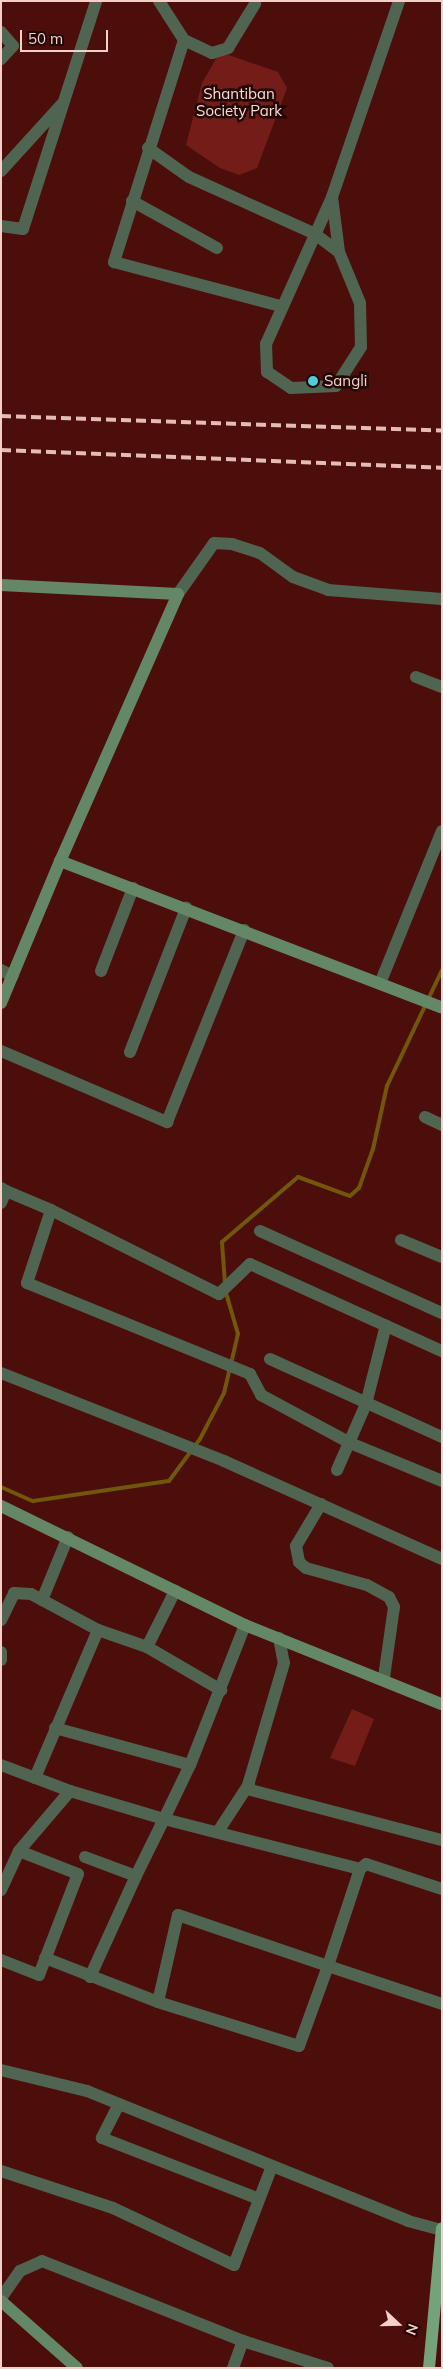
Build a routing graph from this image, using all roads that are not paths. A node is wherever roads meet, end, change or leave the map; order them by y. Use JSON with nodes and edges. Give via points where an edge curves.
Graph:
{"nodes":[{"id":1,"x":159,"y":1,"type":"edge"},
{"id":2,"x":399,"y":1,"type":"edge"},
{"id":3,"x":93,"y":3,"type":"edge"},
{"id":4,"x":255,"y":4,"type":"dead end"},
{"id":5,"x":1,"y":32,"type":"edge"},
{"id":6,"x":184,"y":40,"type":"junction"},
{"id":7,"x":1,"y":59,"type":"edge"},
{"id":8,"x":65,"y":101,"type":"junction"},
{"id":9,"x":148,"y":148,"type":"junction"},
{"id":10,"x":1,"y":171,"type":"edge"},
{"id":11,"x":332,"y":197,"type":"junction"},
{"id":12,"x":132,"y":201,"type":"junction"},
{"id":13,"x":1,"y":226,"type":"edge"},
{"id":14,"x":315,"y":234,"type":"junction"},
{"id":15,"x":217,"y":248,"type":"dead end"},
{"id":16,"x":339,"y":252,"type":"junction"},
{"id":17,"x":282,"y":306,"type":"junction"},
{"id":18,"x":1,"y":585,"type":"edge"},
{"id":19,"x":178,"y":594,"type":"junction"},
{"id":20,"x":442,"y":599,"type":"edge"},
{"id":21,"x":416,"y":677,"type":"dead end"},
{"id":22,"x":442,"y":687,"type":"edge"},
{"id":23,"x":442,"y":831,"type":"edge"},
{"id":24,"x":439,"y":846,"type":"edge"},
{"id":25,"x":60,"y":861,"type":"junction"},
{"id":26,"x":132,"y":888,"type":"junction"},
{"id":27,"x":186,"y":908,"type":"junction"},
{"id":28,"x":244,"y":930,"type":"junction"},
{"id":29,"x":101,"y":971,"type":"dead end"},
{"id":30,"x":7,"y":973,"type":"edge"},
{"id":31,"x":381,"y":981,"type":"junction"},
{"id":32,"x":1,"y":1003,"type":"edge"},
{"id":33,"x":442,"y":1008,"type":"edge"},
{"id":34,"x":1,"y":1051,"type":"edge"},
{"id":35,"x":130,"y":1052,"type":"dead end"},
{"id":36,"x":425,"y":1117,"type":"dead end"},
{"id":37,"x":442,"y":1125,"type":"edge"},
{"id":38,"x":3,"y":1194,"type":"edge"},
{"id":39,"x":51,"y":1210,"type":"junction"},
{"id":40,"x":260,"y":1231,"type":"dead end"},
{"id":41,"x":401,"y":1240,"type":"dead end"},
{"id":42,"x":442,"y":1257,"type":"edge"},
{"id":43,"x":442,"y":1313,"type":"edge"},
{"id":44,"x":386,"y":1325,"type":"junction"},
{"id":45,"x":442,"y":1351,"type":"edge"},
{"id":46,"x":270,"y":1359,"type":"dead end"},
{"id":47,"x":1,"y":1372,"type":"edge"},
{"id":48,"x":366,"y":1404,"type":"junction"},
{"id":49,"x":442,"y":1437,"type":"edge"},
{"id":50,"x":350,"y":1443,"type":"junction"},
{"id":51,"x":337,"y":1470,"type":"dead end"},
{"id":52,"x":442,"y":1481,"type":"edge"},
{"id":53,"x":321,"y":1504,"type":"junction"},
{"id":54,"x":1,"y":1506,"type":"edge"},
{"id":55,"x":68,"y":1537,"type":"junction"},
{"id":56,"x":442,"y":1559,"type":"edge"},
{"id":57,"x":175,"y":1591,"type":"junction"},
{"id":58,"x":42,"y":1600,"type":"junction"},
{"id":59,"x":1,"y":1620,"type":"edge"},
{"id":60,"x":245,"y":1625,"type":"junction"},
{"id":61,"x":98,"y":1630,"type":"junction"},
{"id":62,"x":280,"y":1638,"type":"junction"},
{"id":63,"x":147,"y":1647,"type":"junction"},
{"id":64,"x":1,"y":1652,"type":"edge"},
{"id":65,"x":1,"y":1660,"type":"edge"},
{"id":66,"x":384,"y":1677,"type":"junction"},
{"id":67,"x":221,"y":1690,"type":"junction"},
{"id":68,"x":442,"y":1704,"type":"edge"},
{"id":69,"x":55,"y":1728,"type":"junction"},
{"id":70,"x":1,"y":1765,"type":"edge"},
{"id":71,"x":190,"y":1765,"type":"junction"},
{"id":72,"x":35,"y":1778,"type":"junction"},
{"id":73,"x":249,"y":1784,"type":"junction"},
{"id":74,"x":70,"y":1791,"type":"junction"},
{"id":75,"x":164,"y":1819,"type":"junction"},
{"id":76,"x":219,"y":1830,"type":"junction"},
{"id":77,"x":442,"y":1840,"type":"edge"},
{"id":78,"x":19,"y":1851,"type":"junction"},
{"id":79,"x":84,"y":1857,"type":"dead end"},
{"id":80,"x":360,"y":1869,"type":"junction"},
{"id":81,"x":136,"y":1876,"type":"junction"},
{"id":82,"x":442,"y":1888,"type":"edge"},
{"id":83,"x":2,"y":1892,"type":"edge"},
{"id":84,"x":45,"y":1958,"type":"junction"},
{"id":85,"x":1,"y":1960,"type":"edge"},
{"id":86,"x":328,"y":1966,"type":"junction"},
{"id":87,"x":90,"y":1977,"type":"junction"},
{"id":88,"x":158,"y":2002,"type":"junction"},
{"id":89,"x":442,"y":2004,"type":"edge"},
{"id":90,"x":1,"y":2070,"type":"edge"},
{"id":91,"x":119,"y":2104,"type":"junction"},
{"id":92,"x":272,"y":2166,"type":"junction"},
{"id":93,"x":1,"y":2171,"type":"edge"},
{"id":94,"x":258,"y":2199,"type":"junction"},
{"id":95,"x":442,"y":2230,"type":"edge"},
{"id":96,"x":1,"y":2300,"type":"edge"},
{"id":97,"x":438,"y":2303,"type":"edge"},
{"id":98,"x":243,"y":2341,"type":"junction"},
{"id":99,"x":78,"y":2368,"type":"edge"},
{"id":100,"x":232,"y":2368,"type":"edge"},
{"id":101,"x":328,"y":2368,"type":"edge"},
{"id":102,"x":429,"y":2368,"type":"edge"}],
"edges":[{"from":1,"to":6,"type":"street"},
{"from":2,"to":11,"type":"street"},
{"from":3,"to":8,"type":"street"},
{"from":4,"to":6,"type":"street","via":[[228,48],[212,53]]},
{"from":5,"to":7,"type":"street","via":[[13,46]]},
{"from":6,"to":9,"type":"street"},
{"from":8,"to":10,"type":"street"},
{"from":8,"to":13,"type":"street","via":[[23,229]]},
{"from":9,"to":12,"type":"street"},
{"from":9,"to":14,"type":"street","via":[[189,177]]},
{"from":11,"to":14,"type":"street"},
{"from":11,"to":16,"type":"street"},
{"from":12,"to":15,"type":"street"},
{"from":12,"to":17,"type":"street","via":[[114,262]]},
{"from":14,"to":16,"type":"street"},
{"from":14,"to":17,"type":"street"},
{"from":16,"to":17,"type":"street","via":[[360,304],[361,347],[336,386],[291,388],[267,372],[266,344]]},
{"from":18,"to":19,"type":"street"},
{"from":19,"to":20,"type":"street","via":[[214,543],[260,553],[293,576],[328,590],[396,599]]},
{"from":19,"to":25,"type":"street"},
{"from":21,"to":22,"type":"street"},
{"from":23,"to":24,"type":"street"},
{"from":24,"to":31,"type":"street"},
{"from":25,"to":26,"type":"street"},
{"from":25,"to":30,"type":"street"},
{"from":26,"to":27,"type":"street"},
{"from":26,"to":29,"type":"street"},
{"from":27,"to":28,"type":"street"},
{"from":27,"to":35,"type":"street"},
{"from":28,"to":31,"type":"street"},
{"from":28,"to":34,"type":"street","via":[[166,1122]]},
{"from":30,"to":32,"type":"street"},
{"from":31,"to":33,"type":"street"},
{"from":36,"to":37,"type":"street"},
{"from":38,"to":39,"type":"street"},
{"from":39,"to":44,"type":"street","via":[[219,1294],[250,1264]]},
{"from":39,"to":50,"type":"street","via":[[27,1283],[250,1374],[261,1394]]},
{"from":40,"to":43,"type":"street"},
{"from":41,"to":42,"type":"street"},
{"from":44,"to":45,"type":"street"},
{"from":44,"to":48,"type":"street"},
{"from":46,"to":48,"type":"street"},
{"from":47,"to":53,"type":"street"},
{"from":48,"to":49,"type":"street"},
{"from":48,"to":50,"type":"street"},
{"from":50,"to":51,"type":"street"},
{"from":50,"to":52,"type":"street"},
{"from":53,"to":56,"type":"street"},
{"from":53,"to":66,"type":"street","via":[[296,1546],[299,1562],[306,1568],[367,1585],[389,1597],[394,1607]]},
{"from":54,"to":55,"type":"street"},
{"from":55,"to":57,"type":"street"},
{"from":55,"to":58,"type":"street"},
{"from":57,"to":60,"type":"street"},
{"from":57,"to":63,"type":"street"},
{"from":58,"to":59,"type":"street","via":[[14,1594]]},
{"from":58,"to":61,"type":"street"},
{"from":60,"to":62,"type":"street"},
{"from":60,"to":67,"type":"street"},
{"from":61,"to":63,"type":"street"},
{"from":61,"to":69,"type":"street"},
{"from":62,"to":66,"type":"street"},
{"from":62,"to":73,"type":"street","via":[[284,1663]]},
{"from":63,"to":67,"type":"street"},
{"from":64,"to":65,"type":"street"},
{"from":66,"to":68,"type":"street"},
{"from":67,"to":71,"type":"street"},
{"from":69,"to":71,"type":"street"},
{"from":69,"to":72,"type":"street"},
{"from":70,"to":72,"type":"street"},
{"from":71,"to":75,"type":"street"},
{"from":72,"to":74,"type":"street"},
{"from":73,"to":76,"type":"street"},
{"from":73,"to":77,"type":"street","via":[[247,1789],[280,1799]]},
{"from":74,"to":75,"type":"street"},
{"from":74,"to":78,"type":"street"},
{"from":75,"to":76,"type":"street"},
{"from":75,"to":81,"type":"street"},
{"from":76,"to":80,"type":"street"},
{"from":78,"to":83,"type":"street"},
{"from":78,"to":84,"type":"street","via":[[78,1874]]},
{"from":79,"to":81,"type":"street"},
{"from":80,"to":82,"type":"street","via":[[366,1864]]},
{"from":80,"to":86,"type":"street"},
{"from":81,"to":87,"type":"street"},
{"from":84,"to":85,"type":"street","via":[[39,1975]]},
{"from":84,"to":87,"type":"street"},
{"from":86,"to":88,"type":"street","via":[[299,2046]]},
{"from":86,"to":88,"type":"street","via":[[178,1916]]},
{"from":86,"to":89,"type":"street"},
{"from":87,"to":88,"type":"street"},
{"from":90,"to":91,"type":"street"},
{"from":91,"to":92,"type":"street"},
{"from":91,"to":94,"type":"street","via":[[102,2138]]},
{"from":92,"to":94,"type":"street"},
{"from":92,"to":95,"type":"street"},
{"from":93,"to":94,"type":"street","via":[[113,2208],[234,2265]]},
{"from":95,"to":97,"type":"main road"},
{"from":96,"to":98,"type":"street","via":[[20,2271],[42,2261]]},
{"from":96,"to":99,"type":"street"},
{"from":97,"to":102,"type":"main road"},
{"from":98,"to":100,"type":"street"},
{"from":98,"to":101,"type":"street"}]}
